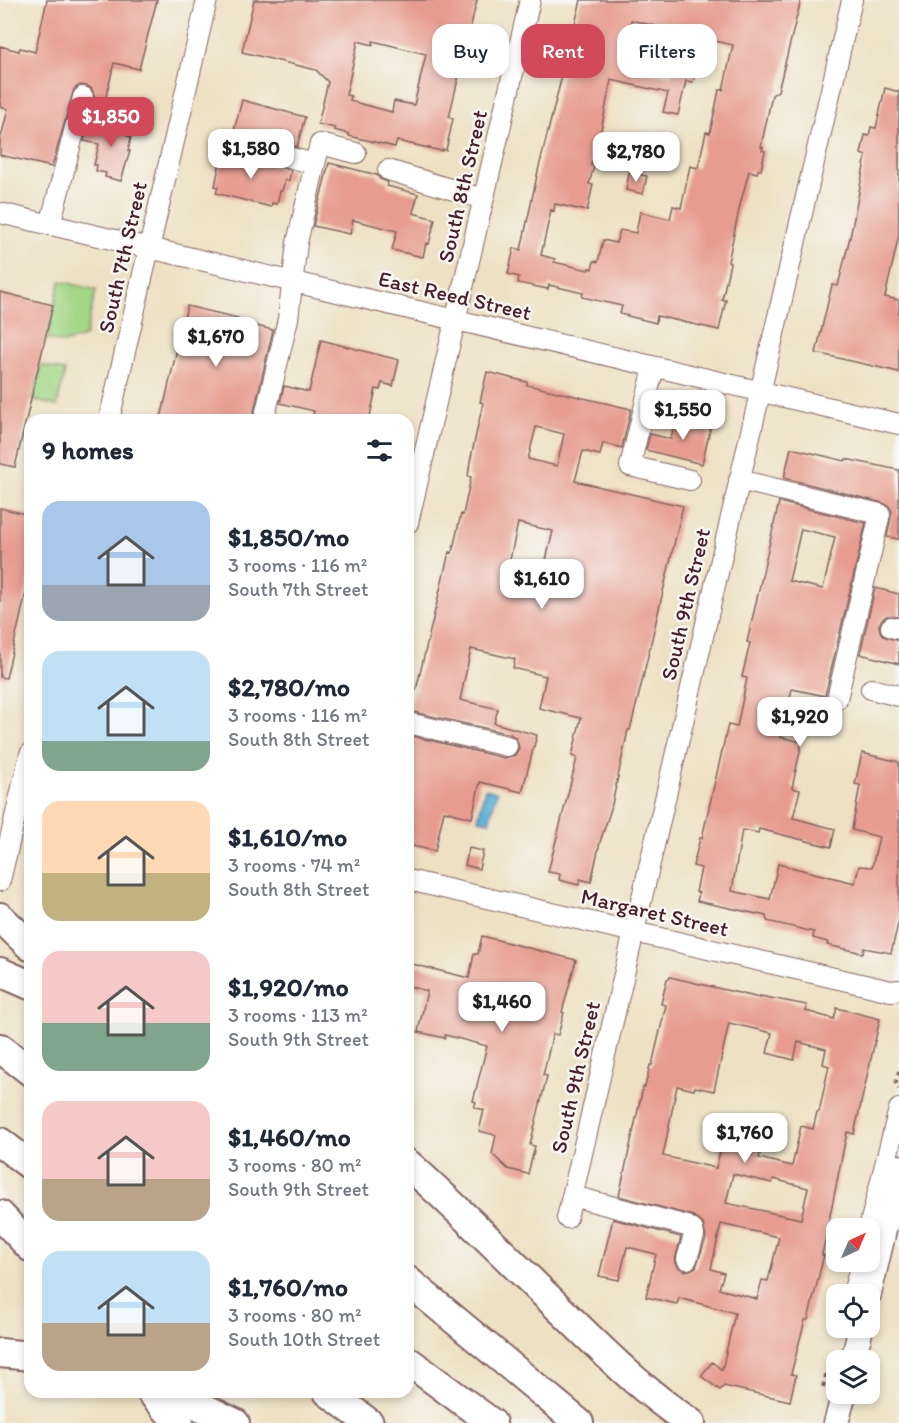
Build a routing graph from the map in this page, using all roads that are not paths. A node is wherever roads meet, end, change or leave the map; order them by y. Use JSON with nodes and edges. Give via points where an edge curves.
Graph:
{"nodes":[{"id":1,"x":207,"y":0,"type":"edge"},
{"id":2,"x":530,"y":0,"type":"edge"},
{"id":3,"x":852,"y":0,"type":"edge"},
{"id":4,"x":83,"y":97,"type":"dead end"},
{"id":5,"x":234,"y":143,"type":"dead end"},
{"id":6,"x":356,"y":153,"type":"dead end"},
{"id":7,"x":315,"y":164,"type":"junction"},
{"id":8,"x":388,"y":170,"type":"dead end"},
{"id":9,"x":483,"y":199,"type":"junction"},
{"id":10,"x":0,"y":213,"type":"edge"},
{"id":11,"x":50,"y":225,"type":"junction"},
{"id":12,"x":149,"y":248,"type":"junction"},
{"id":13,"x":293,"y":282,"type":"junction"},
{"id":14,"x":455,"y":321,"type":"junction"},
{"id":15,"x":654,"y":367,"type":"junction"},
{"id":16,"x":760,"y":392,"type":"junction"},
{"id":17,"x":110,"y":414,"type":"edge"},
{"id":18,"x":265,"y":414,"type":"edge"},
{"id":19,"x":899,"y":424,"type":"edge"},
{"id":20,"x":690,"y":480,"type":"dead end"},
{"id":21,"x":739,"y":480,"type":"junction"},
{"id":22,"x":414,"y":497,"type":"edge"},
{"id":23,"x":871,"y":689,"type":"dead end"},
{"id":24,"x":899,"y":696,"type":"edge"},
{"id":25,"x":837,"y":699,"type":"dead end"},
{"id":26,"x":414,"y":724,"type":"edge"},
{"id":27,"x":507,"y":746,"type":"dead end"},
{"id":28,"x":24,"y":796,"type":"edge"},
{"id":29,"x":0,"y":881,"type":"edge"},
{"id":30,"x":414,"y":881,"type":"edge"},
{"id":31,"x":0,"y":917,"type":"edge"},
{"id":32,"x":633,"y":932,"type":"junction"},
{"id":33,"x":24,"y":940,"type":"edge"},
{"id":34,"x":0,"y":972,"type":"edge"},
{"id":35,"x":24,"y":982,"type":"edge"},
{"id":36,"x":896,"y":993,"type":"edge"},
{"id":37,"x":899,"y":1109,"type":"edge"},
{"id":38,"x":0,"y":1142,"type":"edge"},
{"id":39,"x":24,"y":1160,"type":"edge"},
{"id":40,"x":414,"y":1169,"type":"edge"},
{"id":41,"x":898,"y":1177,"type":"edge"},
{"id":42,"x":572,"y":1196,"type":"junction"},
{"id":43,"x":0,"y":1215,"type":"edge"},
{"id":44,"x":567,"y":1218,"type":"dead end"},
{"id":45,"x":872,"y":1218,"type":"edge"},
{"id":46,"x":24,"y":1241,"type":"edge"},
{"id":47,"x":687,"y":1259,"type":"dead end"},
{"id":48,"x":871,"y":1284,"type":"edge"},
{"id":49,"x":414,"y":1286,"type":"edge"},
{"id":50,"x":0,"y":1353,"type":"edge"},
{"id":51,"x":24,"y":1355,"type":"edge"},
{"id":52,"x":414,"y":1365,"type":"edge"},
{"id":53,"x":156,"y":1398,"type":"edge"},
{"id":54,"x":183,"y":1398,"type":"edge"},
{"id":55,"x":336,"y":1398,"type":"edge"},
{"id":56,"x":834,"y":1404,"type":"edge"},
{"id":57,"x":179,"y":1423,"type":"edge"},
{"id":58,"x":235,"y":1423,"type":"edge"},
{"id":59,"x":369,"y":1423,"type":"edge"},
{"id":60,"x":492,"y":1423,"type":"edge"},
{"id":61,"x":579,"y":1423,"type":"edge"},
{"id":62,"x":691,"y":1423,"type":"edge"},
{"id":63,"x":836,"y":1423,"type":"edge"}],
"edges":[{"from":1,"to":12,"type":"street","name":"South 7th Street"},
{"from":2,"to":9,"type":"street","name":"South 8th Street"},
{"from":3,"to":16,"type":"street","name":"South 9th Street"},
{"from":4,"to":11,"type":"street"},
{"from":5,"to":7,"type":"street"},
{"from":6,"to":7,"type":"street","via":[[320,144]]},
{"from":7,"to":13,"type":"street","via":[[297,243]]},
{"from":8,"to":9,"type":"street"},
{"from":9,"to":14,"type":"street","name":"South 8th Street"},
{"from":10,"to":11,"type":"street","name":"East Reed Street"},
{"from":11,"to":12,"type":"street","name":"East Reed Street"},
{"from":12,"to":13,"type":"street","name":"East Reed Street"},
{"from":12,"to":17,"type":"street","name":"South 7th Street"},
{"from":13,"to":14,"type":"street","name":"East Reed Street"},
{"from":13,"to":18,"type":"street"},
{"from":14,"to":15,"type":"street","name":"East Reed Street"},
{"from":14,"to":22,"type":"street","name":"South 8th Street"},
{"from":15,"to":16,"type":"street","name":"East Reed Street"},
{"from":15,"to":20,"type":"street","via":[[630,466]]},
{"from":16,"to":19,"type":"street","name":"East Reed Street"},
{"from":16,"to":21,"type":"street","name":"South 9th Street"},
{"from":21,"to":25,"type":"street","via":[[880,514]]},
{"from":21,"to":32,"type":"street","name":"South 9th Street"},
{"from":23,"to":24,"type":"street"},
{"from":26,"to":27,"type":"street"},
{"from":28,"to":29,"type":"street"},
{"from":30,"to":32,"type":"street","name":"Margaret Street"},
{"from":31,"to":33,"type":"highway"},
{"from":32,"to":36,"type":"street","name":"Margaret Street"},
{"from":32,"to":42,"type":"street","name":"South 9th Street"},
{"from":34,"to":35,"type":"highway"},
{"from":37,"to":45,"type":"street"},
{"from":38,"to":39,"type":"highway"},
{"from":40,"to":62,"type":"highway","via":[[608,1356]]},
{"from":41,"to":48,"type":"main road"},
{"from":42,"to":44,"type":"street","name":"South 9th Street"},
{"from":42,"to":47,"type":"street","via":[[687,1226],[694,1235]]},
{"from":43,"to":46,"type":"highway"},
{"from":49,"to":61,"type":"highway"},
{"from":50,"to":51,"type":"highway"},
{"from":52,"to":60,"type":"highway"},
{"from":53,"to":57,"type":"highway"},
{"from":54,"to":58,"type":"highway"},
{"from":55,"to":59,"type":"highway"},
{"from":56,"to":63,"type":"main road"}]}
